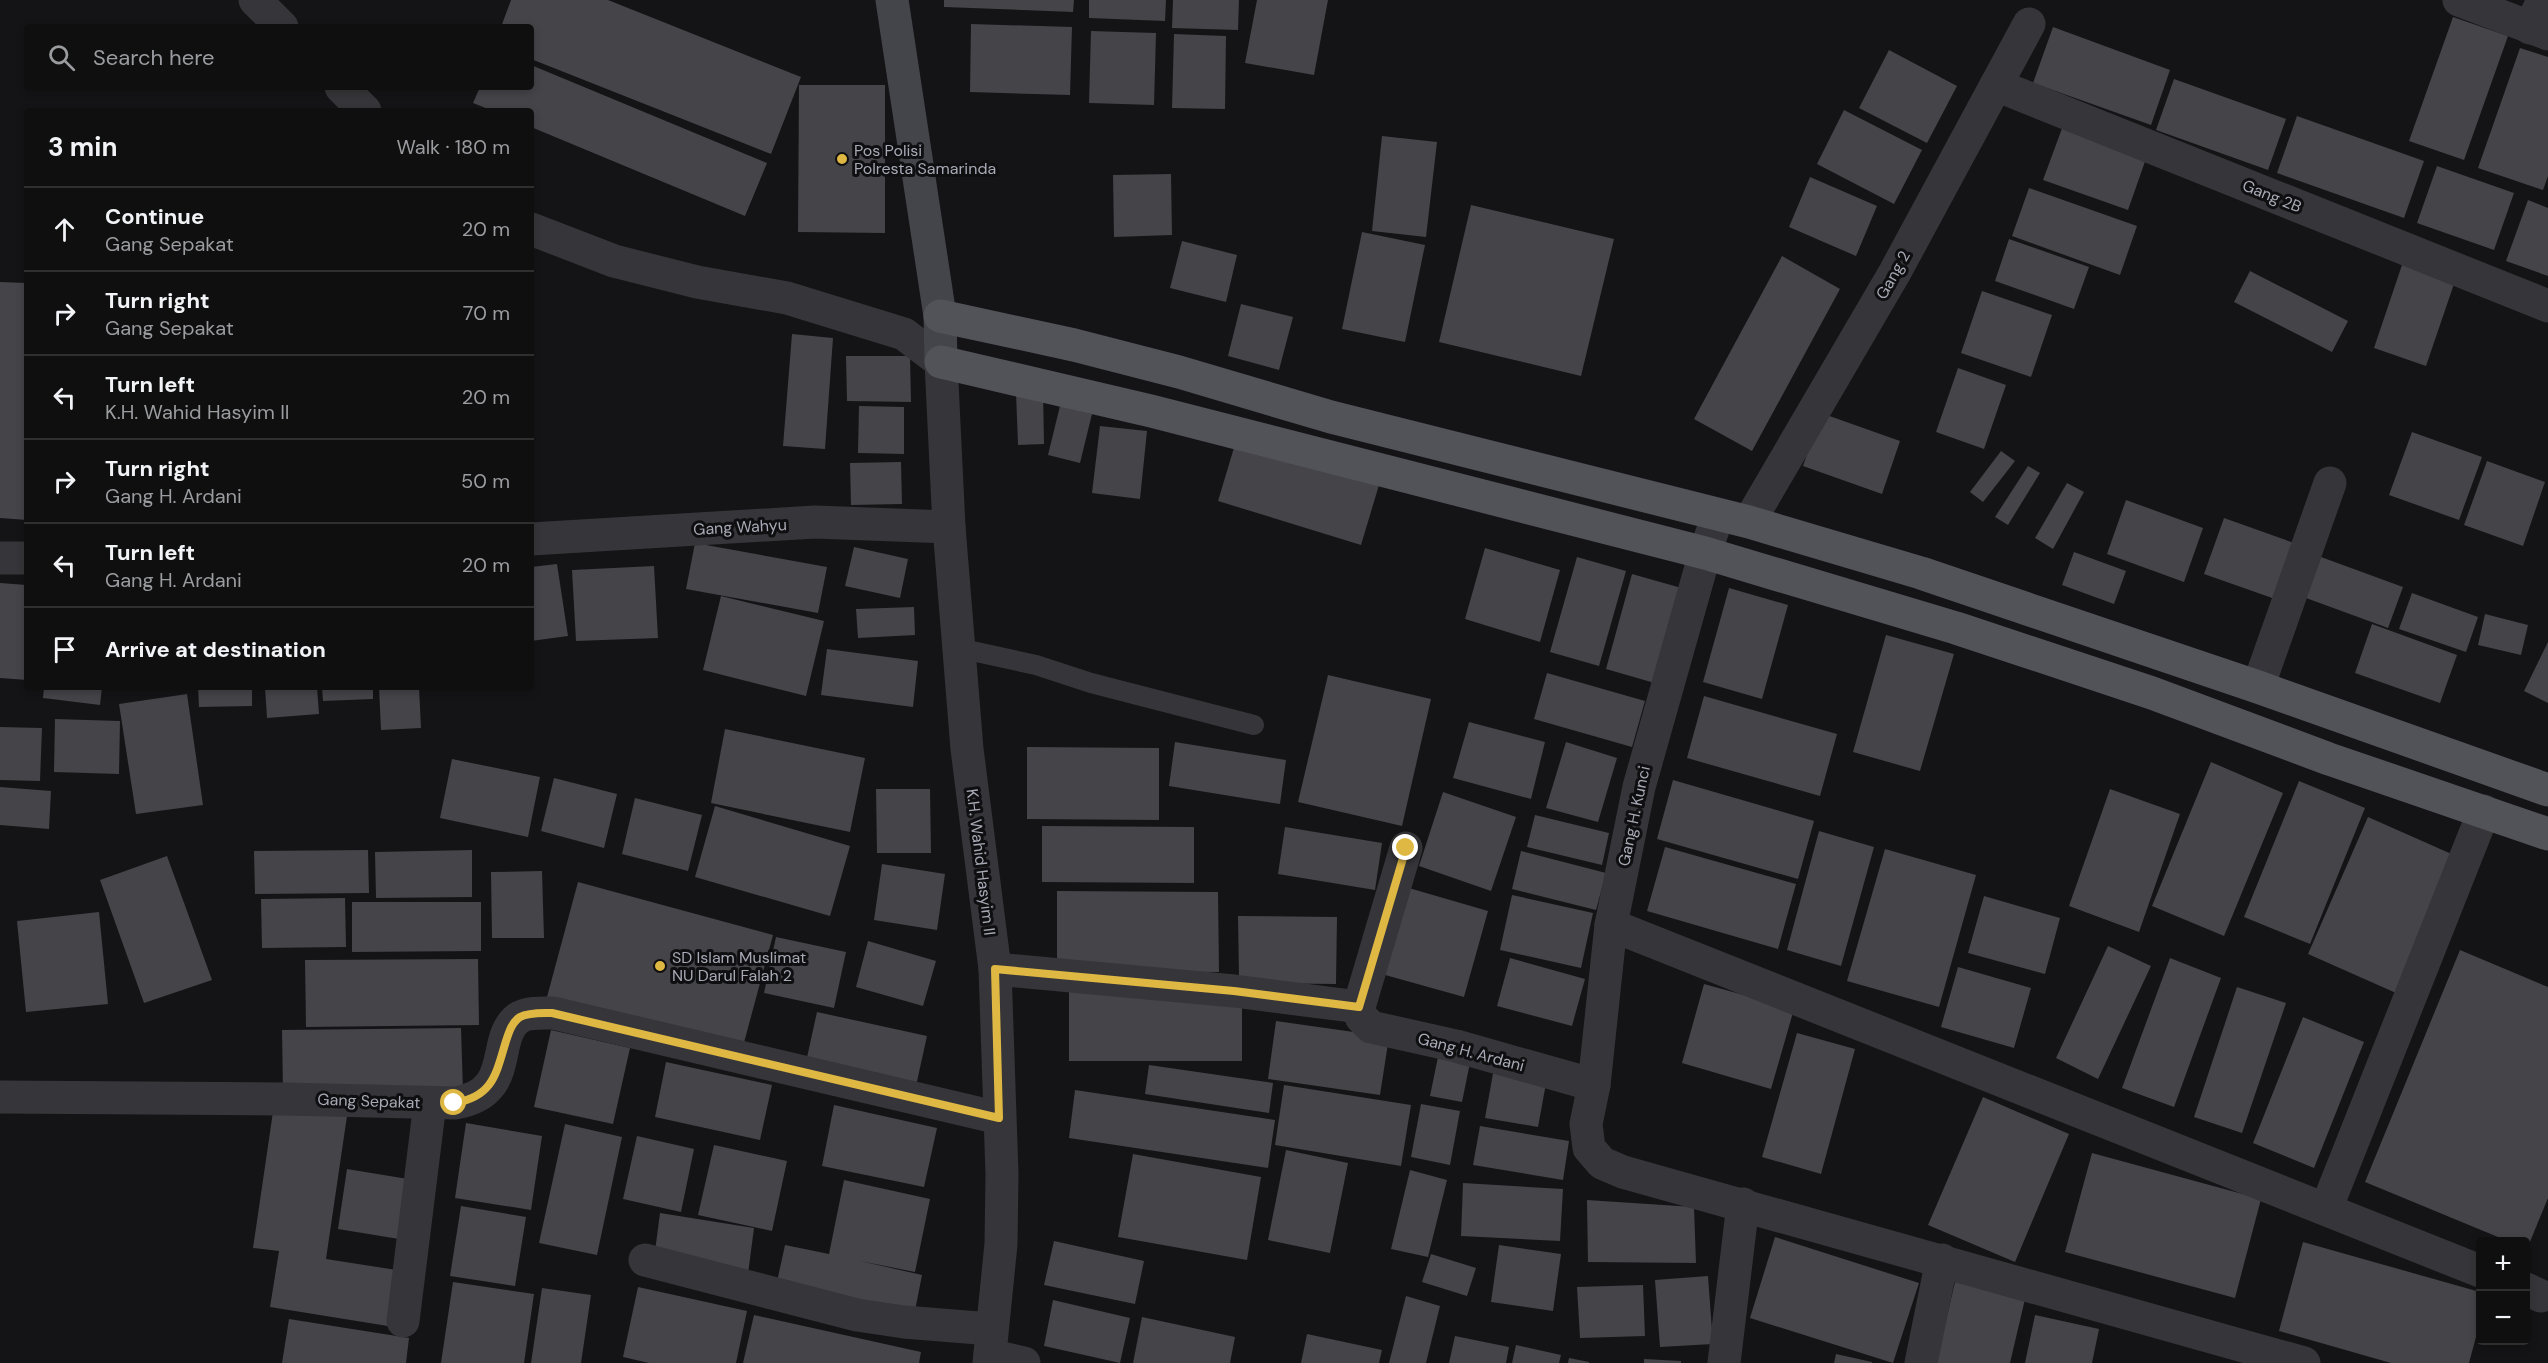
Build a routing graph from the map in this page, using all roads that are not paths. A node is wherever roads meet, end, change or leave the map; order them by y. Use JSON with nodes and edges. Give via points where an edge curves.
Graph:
{"nodes":[{"id":1,"x":255,"y":0,"type":"edge"},
{"id":2,"x":892,"y":0,"type":"edge"},
{"id":3,"x":2459,"y":0,"type":"edge"},
{"id":4,"x":2540,"y":21,"type":"edge"},
{"id":5,"x":279,"y":24,"type":"edge"},
{"id":6,"x":2029,"y":24,"type":"dead end"},
{"id":7,"x":1996,"y":85,"type":"junction"},
{"id":8,"x":344,"y":90,"type":"edge"},
{"id":9,"x":362,"y":108,"type":"edge"},
{"id":10,"x":534,"y":230,"type":"edge"},
{"id":11,"x":2548,"y":306,"type":"edge"},
{"id":12,"x":940,"y":316,"type":"junction"},
{"id":13,"x":904,"y":334,"type":"junction"},
{"id":14,"x":941,"y":362,"type":"junction"},
{"id":15,"x":2330,"y":483,"type":"dead end"},
{"id":16,"x":1734,"y":519,"type":"junction"},
{"id":17,"x":949,"y":527,"type":"junction"},
{"id":18,"x":534,"y":539,"type":"edge"},
{"id":19,"x":1705,"y":553,"type":"junction"},
{"id":20,"x":0,"y":558,"type":"edge"},
{"id":21,"x":24,"y":558,"type":"edge"},
{"id":22,"x":958,"y":648,"type":"junction"},
{"id":23,"x":2258,"y":687,"type":"junction"},
{"id":24,"x":1254,"y":725,"type":"dead end"},
{"id":25,"x":2548,"y":790,"type":"edge"},
{"id":26,"x":2484,"y":812,"type":"junction"},
{"id":27,"x":2548,"y":834,"type":"edge"},
{"id":28,"x":1406,"y":848,"type":"dead end"},
{"id":29,"x":1611,"y":925,"type":"junction"},
{"id":30,"x":995,"y":969,"type":"junction"},
{"id":31,"x":1359,"y":1007,"type":"junction"},
{"id":32,"x":1593,"y":1085,"type":"junction"},
{"id":33,"x":0,"y":1097,"type":"edge"},
{"id":34,"x":430,"y":1103,"type":"junction"},
{"id":35,"x":999,"y":1118,"type":"junction"},
{"id":36,"x":1743,"y":1204,"type":"junction"},
{"id":37,"x":2326,"y":1209,"type":"junction"},
{"id":38,"x":645,"y":1260,"type":"dead end"},
{"id":39,"x":1942,"y":1260,"type":"junction"},
{"id":40,"x":2476,"y":1269,"type":"edge"},
{"id":41,"x":403,"y":1321,"type":"dead end"},
{"id":42,"x":990,"y":1349,"type":"edge"},
{"id":43,"x":1024,"y":1363,"type":"edge"},
{"id":44,"x":1725,"y":1363,"type":"edge"},
{"id":45,"x":1921,"y":1363,"type":"edge"},
{"id":46,"x":2304,"y":1363,"type":"edge"}],
"edges":[{"from":1,"to":5,"type":"street"},
{"from":2,"to":12,"type":"main road"},
{"from":3,"to":4,"type":"street"},
{"from":6,"to":7,"type":"street","name":"Gang 2"},
{"from":7,"to":11,"type":"street","name":"Gang 2B"},
{"from":7,"to":16,"type":"street","name":"Gang 2","via":[[1895,272]]},
{"from":8,"to":9,"type":"street"},
{"from":10,"to":13,"type":"street","via":[[614,261],[697,282],[787,298]]},
{"from":12,"to":13,"type":"street"},
{"from":12,"to":14,"type":"main road"},
{"from":12,"to":16,"type":"main road","via":[[1137,361],[1331,417]]},
{"from":13,"to":14,"type":"street"},
{"from":14,"to":17,"type":"street","name":"K.H. Wahid Hasyim II"},
{"from":14,"to":19,"type":"main road","via":[[1151,411]]},
{"from":15,"to":23,"type":"street"},
{"from":16,"to":19,"type":"street","name":"Gang H. Kunci"},
{"from":16,"to":23,"type":"main road","via":[[1921,573]]},
{"from":17,"to":18,"type":"street","name":"Gang Wahyu","via":[[815,522]]},
{"from":17,"to":22,"type":"street","name":"K.H. Wahid Hasyim II"},
{"from":19,"to":26,"type":"main road","via":[[1956,628],[2152,693]]},
{"from":19,"to":29,"type":"street","name":"Gang H. Kunci","via":[[1639,787]]},
{"from":20,"to":21,"type":"street"},
{"from":22,"to":24,"type":"lane","via":[[1036,665]]},
{"from":22,"to":30,"type":"street","name":"K.H. Wahid Hasyim II"},
{"from":23,"to":25,"type":"main road"},
{"from":26,"to":27,"type":"main road"},
{"from":26,"to":37,"type":"street"},
{"from":28,"to":31,"type":"street"},
{"from":29,"to":32,"type":"street","name":"Gang H. Kunci"},
{"from":29,"to":37,"type":"street"},
{"from":30,"to":31,"type":"street"},
{"from":30,"to":35,"type":"street","name":"K.H. Wahid Hasyim II"},
{"from":31,"to":32,"type":"street","name":"Gang H. Ardani","via":[[1361,1017],[1371,1027],[1456,1046]]},
{"from":32,"to":36,"type":"street","name":"Gang H. Kunci","via":[[1586,1124],[1589,1148],[1602,1163]]},
{"from":33,"to":34,"type":"street","name":"Gang Sepakat"},
{"from":34,"to":35,"type":"street","name":"Gang Sepakat","via":[[467,1101],[481,1095],[498,1068],[510,1028],[520,1017],[552,1013]]},
{"from":34,"to":41,"type":"street"},
{"from":35,"to":42,"type":"street","name":"K.H. Wahid Hasyim II","via":[[1001,1244]]},
{"from":36,"to":39,"type":"street"},
{"from":36,"to":44,"type":"street"},
{"from":37,"to":40,"type":"street"},
{"from":38,"to":42,"type":"street","via":[[857,1315],[904,1322]]},
{"from":39,"to":45,"type":"street"},
{"from":39,"to":46,"type":"street"},
{"from":42,"to":43,"type":"street"}]}
